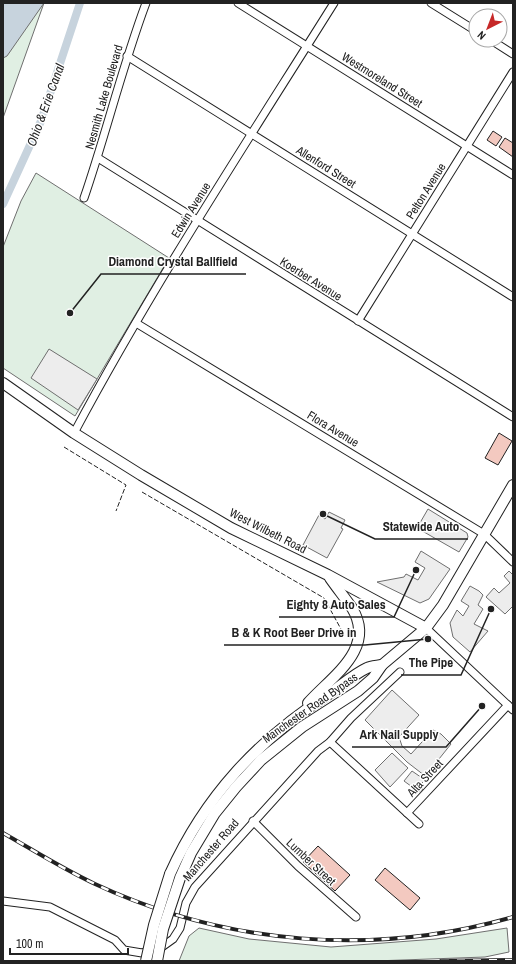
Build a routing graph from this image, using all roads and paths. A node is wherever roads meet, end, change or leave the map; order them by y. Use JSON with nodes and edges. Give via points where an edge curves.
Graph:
{"nodes":[{"id":1,"x":146,"y":3,"type":"edge"},
{"id":2,"x":238,"y":3,"type":"edge"},
{"id":3,"x":334,"y":3,"type":"edge"},
{"id":4,"x":431,"y":3,"type":"edge"},
{"id":5,"x":468,"y":26,"type":"edge"},
{"id":6,"x":307,"y":46,"type":"junction"},
{"id":7,"x":504,"y":48,"type":"edge"},
{"id":8,"x":513,"y":54,"type":"edge"},
{"id":9,"x":127,"y":56,"type":"junction"},
{"id":10,"x":513,"y":72,"type":"edge"},
{"id":11,"x":252,"y":133,"type":"junction"},
{"id":12,"x":467,"y":147,"type":"junction"},
{"id":13,"x":98,"y":158,"type":"junction"},
{"id":14,"x":513,"y":175,"type":"edge"},
{"id":15,"x":84,"y":198,"type":"dead end"},
{"id":16,"x":198,"y":220,"type":"junction"},
{"id":17,"x":413,"y":234,"type":"junction"},
{"id":18,"x":513,"y":297,"type":"edge"},
{"id":19,"x":358,"y":321,"type":"junction"},
{"id":20,"x":136,"y":323,"type":"junction"},
{"id":21,"x":3,"y":383,"type":"edge"},
{"id":22,"x":513,"y":417,"type":"edge"},
{"id":23,"x":74,"y":433,"type":"junction"},
{"id":24,"x":513,"y":485,"type":"edge"},
{"id":25,"x":484,"y":534,"type":"junction"},
{"id":26,"x":513,"y":562,"type":"edge"},
{"id":27,"x":328,"y":575,"type":"junction"},
{"id":28,"x":426,"y":628,"type":"junction"},
{"id":29,"x":382,"y":665,"type":"junction"},
{"id":30,"x":400,"y":672,"type":"dead end"},
{"id":31,"x":510,"y":707,"type":"edge"},
{"id":32,"x":301,"y":712,"type":"junction"},
{"id":33,"x":330,"y":742,"type":"junction"},
{"id":34,"x":407,"y":813,"type":"junction"},
{"id":35,"x":253,"y":822,"type":"junction"},
{"id":36,"x":419,"y":824,"type":"dead end"},
{"id":37,"x":175,"y":876,"type":"junction"},
{"id":38,"x":3,"y":901,"type":"edge"},
{"id":39,"x":356,"y":917,"type":"dead end"},
{"id":40,"x":146,"y":961,"type":"edge"},
{"id":41,"x":157,"y":961,"type":"edge"}],
"edges":[{"from":1,"to":9,"type":"street","name":"Nesmith Lake Boulevard"},
{"from":2,"to":6,"type":"street","name":"Westmoreland Street"},
{"from":3,"to":6,"type":"street","name":"Edwin Avenue"},
{"from":4,"to":5,"type":"street"},
{"from":6,"to":11,"type":"street","name":"Edwin Avenue"},
{"from":6,"to":12,"type":"street","name":"Westmoreland Street"},
{"from":7,"to":8,"type":"street"},
{"from":9,"to":11,"type":"street","name":"Allenford Street"},
{"from":9,"to":13,"type":"street","name":"Nesmith Lake Boulevard"},
{"from":10,"to":12,"type":"street","name":"Pelton Avenue"},
{"from":11,"to":16,"type":"street","name":"Edwin Avenue"},
{"from":11,"to":17,"type":"street","name":"Allenford Street"},
{"from":12,"to":14,"type":"street","name":"Westmoreland Street"},
{"from":12,"to":17,"type":"street","name":"Pelton Avenue"},
{"from":13,"to":15,"type":"street","name":"Nesmith Lake Boulevard"},
{"from":13,"to":16,"type":"street","name":"Koerber Avenue"},
{"from":16,"to":19,"type":"street","name":"Koerber Avenue"},
{"from":16,"to":20,"type":"street","name":"Edwin Avenue"},
{"from":17,"to":18,"type":"street","name":"Allenford Street"},
{"from":17,"to":19,"type":"street","name":"Pelton Avenue"},
{"from":19,"to":22,"type":"street","name":"Koerber Avenue"},
{"from":20,"to":23,"type":"street","name":"Edwin Avenue"},
{"from":20,"to":25,"type":"street","name":"Flora Avenue"},
{"from":21,"to":23,"type":"main road","name":"West Wilbeth Road"},
{"from":23,"to":27,"type":"main road","name":"West Wilbeth Road","via":[[231,528]]},
{"from":24,"to":25,"type":"main road"},
{"from":25,"to":26,"type":"street","name":"Flora Avenue"},
{"from":25,"to":28,"type":"main road","via":[[443,605]]},
{"from":27,"to":28,"type":"main road","name":"West Wilbeth Road"},
{"from":27,"to":32,"type":"main road","via":[[352,609],[358,625],[358,640],[356,650],[345,666]]},
{"from":28,"to":29,"type":"main road","name":"Manchester Road Bypass"},
{"from":28,"to":31,"type":"street","name":"West Wilbeth Road"},
{"from":29,"to":32,"type":"main road","name":"Manchester Road Bypass","via":[[367,668]]},
{"from":29,"to":37,"type":"main road","name":"Manchester Road Bypass","via":[[373,678],[358,691],[269,752],[243,779],[208,824]]},
{"from":30,"to":33,"type":"street","name":"Manchester Road","via":[[351,718]]},
{"from":31,"to":34,"type":"street","name":"Alta Street"},
{"from":32,"to":37,"type":"main road","name":"Manchester Road Bypass","via":[[263,744],[225,783],[196,823]]},
{"from":33,"to":34,"type":"street"},
{"from":33,"to":35,"type":"street","name":"Manchester Road","via":[[318,751]]},
{"from":34,"to":36,"type":"street"},
{"from":35,"to":38,"type":"street","name":"Manchester Road","via":[[195,887],[186,904],[177,934],[170,943],[159,949],[142,953],[130,952],[124,950],[115,940],[50,907]]},
{"from":35,"to":39,"type":"street","name":"Lumber Street"},
{"from":37,"to":40,"type":"main road","name":"Manchester Road Bypass","bridge":true,"via":[[154,925]]},
{"from":37,"to":41,"type":"main road","name":"Manchester Road Bypass","bridge":true}]}
